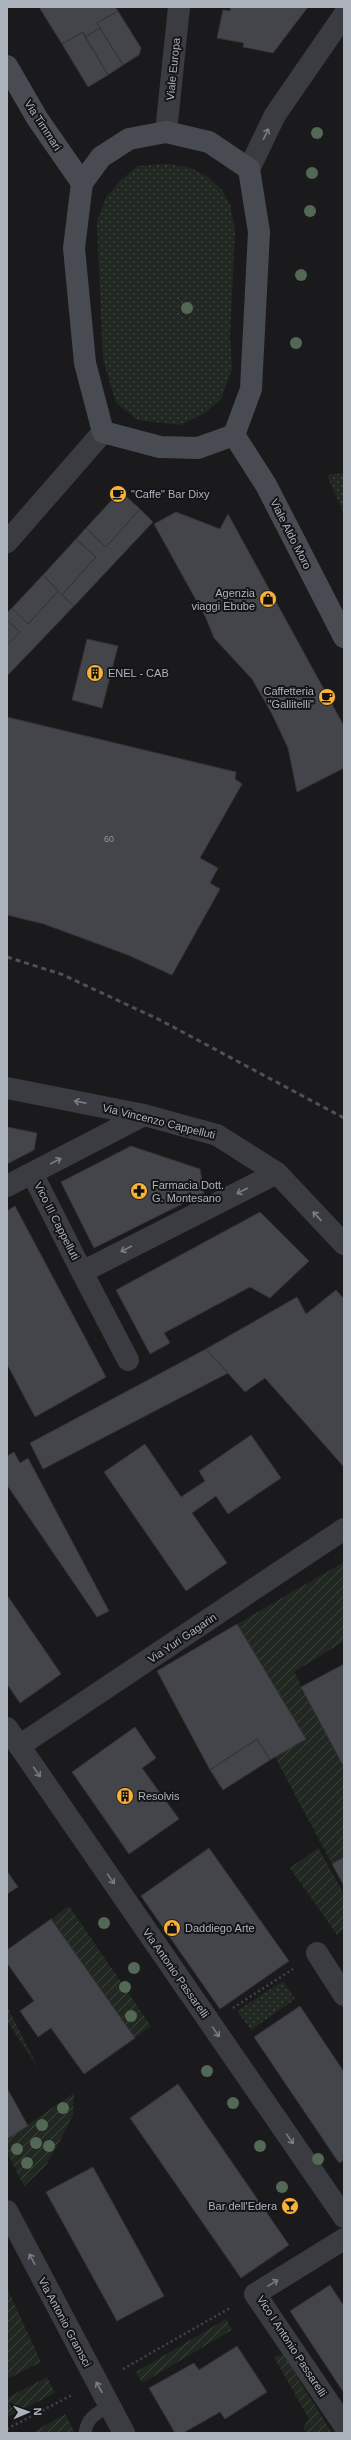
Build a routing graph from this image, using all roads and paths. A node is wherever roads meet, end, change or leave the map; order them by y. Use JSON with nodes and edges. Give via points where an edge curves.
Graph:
{"nodes":[{"id":1,"x":179,"y":7,"type":"edge"},
{"id":2,"x":344,"y":15,"type":"edge"},
{"id":3,"x":7,"y":66,"type":"edge"},
{"id":4,"x":166,"y":132,"type":"junction"},
{"id":5,"x":249,"y":169,"type":"junction"},
{"id":6,"x":82,"y":183,"type":"junction"},
{"id":7,"x":103,"y":432,"type":"junction"},
{"id":8,"x":234,"y":435,"type":"junction"},
{"id":9,"x":7,"y":542,"type":"edge"},
{"id":10,"x":344,"y":636,"type":"edge"},
{"id":11,"x":7,"y":1088,"type":"edge"},
{"id":12,"x":144,"y":1115,"type":"junction"},
{"id":13,"x":32,"y":1173,"type":"junction"},
{"id":14,"x":277,"y":1173,"type":"junction"},
{"id":15,"x":7,"y":1186,"type":"edge"},
{"id":16,"x":344,"y":1244,"type":"edge"},
{"id":17,"x":82,"y":1272,"type":"junction"},
{"id":18,"x":128,"y":1360,"type":"dead end"},
{"id":19,"x":344,"y":1529,"type":"edge"},
{"id":20,"x":7,"y":1728,"type":"edge"},
{"id":21,"x":19,"y":1746,"type":"junction"},
{"id":22,"x":317,"y":1953,"type":"joint"},
{"id":23,"x":344,"y":1995,"type":"edge"},
{"id":24,"x":210,"y":2023,"type":"junction"},
{"id":25,"x":7,"y":2211,"type":"edge"},
{"id":26,"x":344,"y":2217,"type":"edge"},
{"id":27,"x":344,"y":2239,"type":"edge"},
{"id":28,"x":255,"y":2294,"type":"junction"},
{"id":29,"x":132,"y":2364,"type":"dead end"},
{"id":30,"x":57,"y":2403,"type":"dead end"},
{"id":31,"x":110,"y":2406,"type":"junction"},
{"id":32,"x":344,"y":2425,"type":"edge"},
{"id":33,"x":7,"y":2429,"type":"edge"},
{"id":34,"x":85,"y":2433,"type":"edge"},
{"id":35,"x":124,"y":2433,"type":"edge"}],
"edges":[{"from":1,"to":4,"type":"street","name":"Viale Europa"},
{"from":5,"to":2,"type":"street","one_way":true,"via":[[276,115]]},
{"from":3,"to":6,"type":"main road","name":"Via Timmari","via":[[37,118]]},
{"from":4,"to":5,"type":"main road","via":[[209,142]]},
{"from":4,"to":6,"type":"main road","via":[[129,139],[101,157]]},
{"from":5,"to":8,"type":"main road","via":[[259,232],[251,389]]},
{"from":6,"to":7,"type":"main road","via":[[74,248],[85,363]]},
{"from":7,"to":8,"type":"main road","via":[[160,447],[191,448],[198,448]]},
{"from":7,"to":9,"type":"street"},
{"from":8,"to":10,"type":"main road","name":"Viale Aldo Moro","via":[[266,486]]},
{"from":12,"to":11,"type":"street","name":"Via Vincenzo Cappelluti","one_way":true},
{"from":13,"to":12,"type":"street","name":"Vico III Cappelluti","one_way":true},
{"from":12,"to":14,"type":"street","name":"Via Vincenzo Cappelluti","via":[[217,1135]]},
{"from":13,"to":15,"type":"street"},
{"from":13,"to":17,"type":"street","name":"Vico III Cappelluti"},
{"from":16,"to":14,"type":"street","name":"Via Vincenzo Cappelluti","one_way":true},
{"from":14,"to":17,"type":"street","name":"Vico III Cappelluti","one_way":true},
{"from":17,"to":18,"type":"street"},
{"from":19,"to":21,"type":"street","name":"Via Yuri Gagarin"},
{"from":20,"to":21,"type":"street","name":"Via Antonio Passarelli"},
{"from":21,"to":24,"type":"street","name":"Via Antonio Passarelli","one_way":true},
{"from":22,"to":23,"type":"street"},
{"from":22,"to":24,"type":"path"},
{"from":24,"to":26,"type":"street","name":"Via Antonio Passarelli","one_way":true},
{"from":31,"to":25,"type":"street","name":"Via Antonio Gramsci","one_way":true},
{"from":28,"to":27,"type":"street","name":"Vico I Antonio Passarelli","one_way":true},
{"from":28,"to":29,"type":"path"},
{"from":28,"to":32,"type":"street","name":"Vico I Antonio Passarelli"},
{"from":30,"to":33,"type":"path"},
{"from":31,"to":34,"type":"lane","via":[[92,2416],[86,2425]]},
{"from":31,"to":35,"type":"street","name":"Via Antonio Gramsci"}]}
